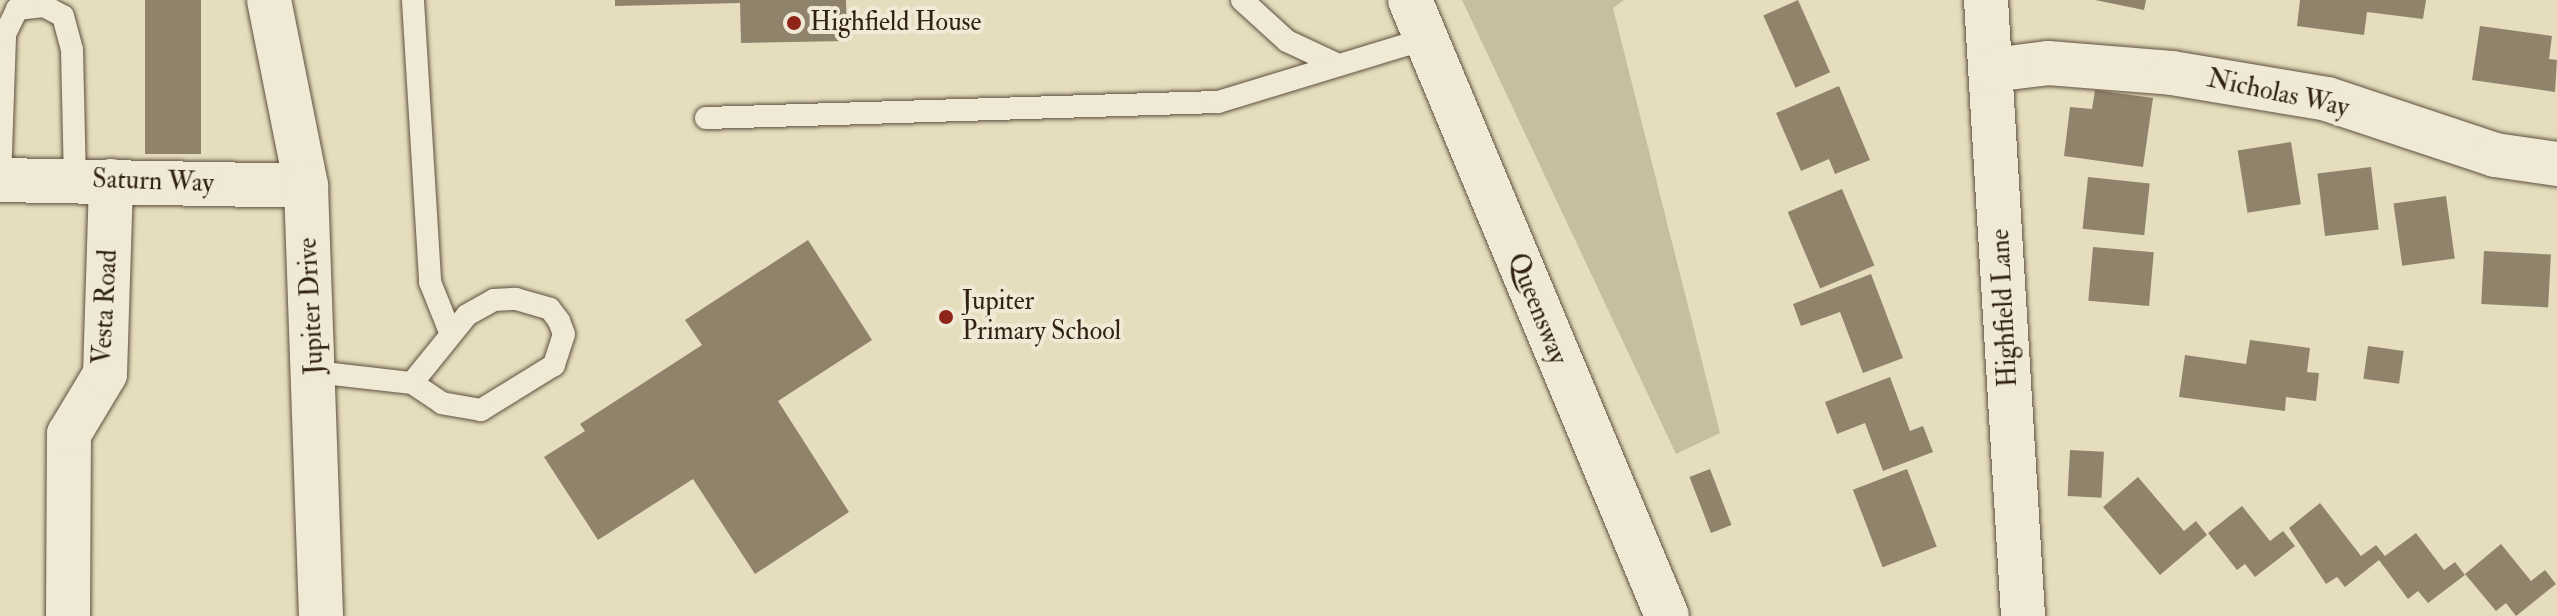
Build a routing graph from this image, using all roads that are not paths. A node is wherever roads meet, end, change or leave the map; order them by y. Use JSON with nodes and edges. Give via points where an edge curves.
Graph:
{"nodes":[{"id":1,"x":269,"y":0,"type":"edge"},
{"id":2,"x":1242,"y":0,"type":"edge"},
{"id":3,"x":1986,"y":0,"type":"edge"},
{"id":4,"x":413,"y":1,"type":"edge"},
{"id":5,"x":1419,"y":19,"type":"edge"},
{"id":6,"x":1334,"y":63,"type":"junction"},
{"id":7,"x":1992,"y":70,"type":"junction"},
{"id":8,"x":706,"y":118,"type":"dead end"},
{"id":9,"x":2557,"y":164,"type":"edge"},
{"id":10,"x":0,"y":180,"type":"edge"},
{"id":11,"x":93,"y":180,"type":"junction"},
{"id":12,"x":306,"y":186,"type":"junction"},
{"id":13,"x":450,"y":332,"type":"junction"},
{"id":14,"x":315,"y":372,"type":"junction"},
{"id":15,"x":412,"y":383,"type":"junction"},
{"id":16,"x":68,"y":616,"type":"edge"},
{"id":17,"x":321,"y":616,"type":"edge"},
{"id":18,"x":1667,"y":616,"type":"edge"},
{"id":19,"x":2023,"y":616,"type":"edge"}],
"edges":[{"from":1,"to":12,"type":"street","name":"Jupiter Drive"},
{"from":2,"to":6,"type":"lane","via":[[1287,41]]},
{"from":3,"to":7,"type":"street","name":"Highfield Lane"},
{"from":4,"to":13,"type":"lane","via":[[430,282]]},
{"from":5,"to":6,"type":"lane"},
{"from":5,"to":18,"type":"street","name":"Queensway","via":[[1596,457]]},
{"from":6,"to":8,"type":"lane","via":[[1218,102]]},
{"from":7,"to":9,"type":"street","name":"Nicholas Way","via":[[2048,63],[2172,73],[2327,99],[2495,155]]},
{"from":7,"to":19,"type":"street","name":"Highfield Lane"},
{"from":10,"to":11,"type":"street","name":"Saturn Way"},
{"from":10,"to":11,"type":"lane","via":[[5,34],[17,9],[44,6],[63,16],[72,50],[75,131]]},
{"from":11,"to":12,"type":"street","name":"Saturn Way"},
{"from":11,"to":16,"type":"street","name":"Vesta Road","via":[[105,374],[69,434]]},
{"from":12,"to":14,"type":"street","name":"Jupiter Drive"},
{"from":13,"to":15,"type":"lane"},
{"from":13,"to":15,"type":"lane","via":[[494,300],[516,299],[550,309],[564,334],[554,365],[481,410],[451,407]]},
{"from":14,"to":15,"type":"lane"},
{"from":14,"to":17,"type":"street","name":"Jupiter Drive"}]}
